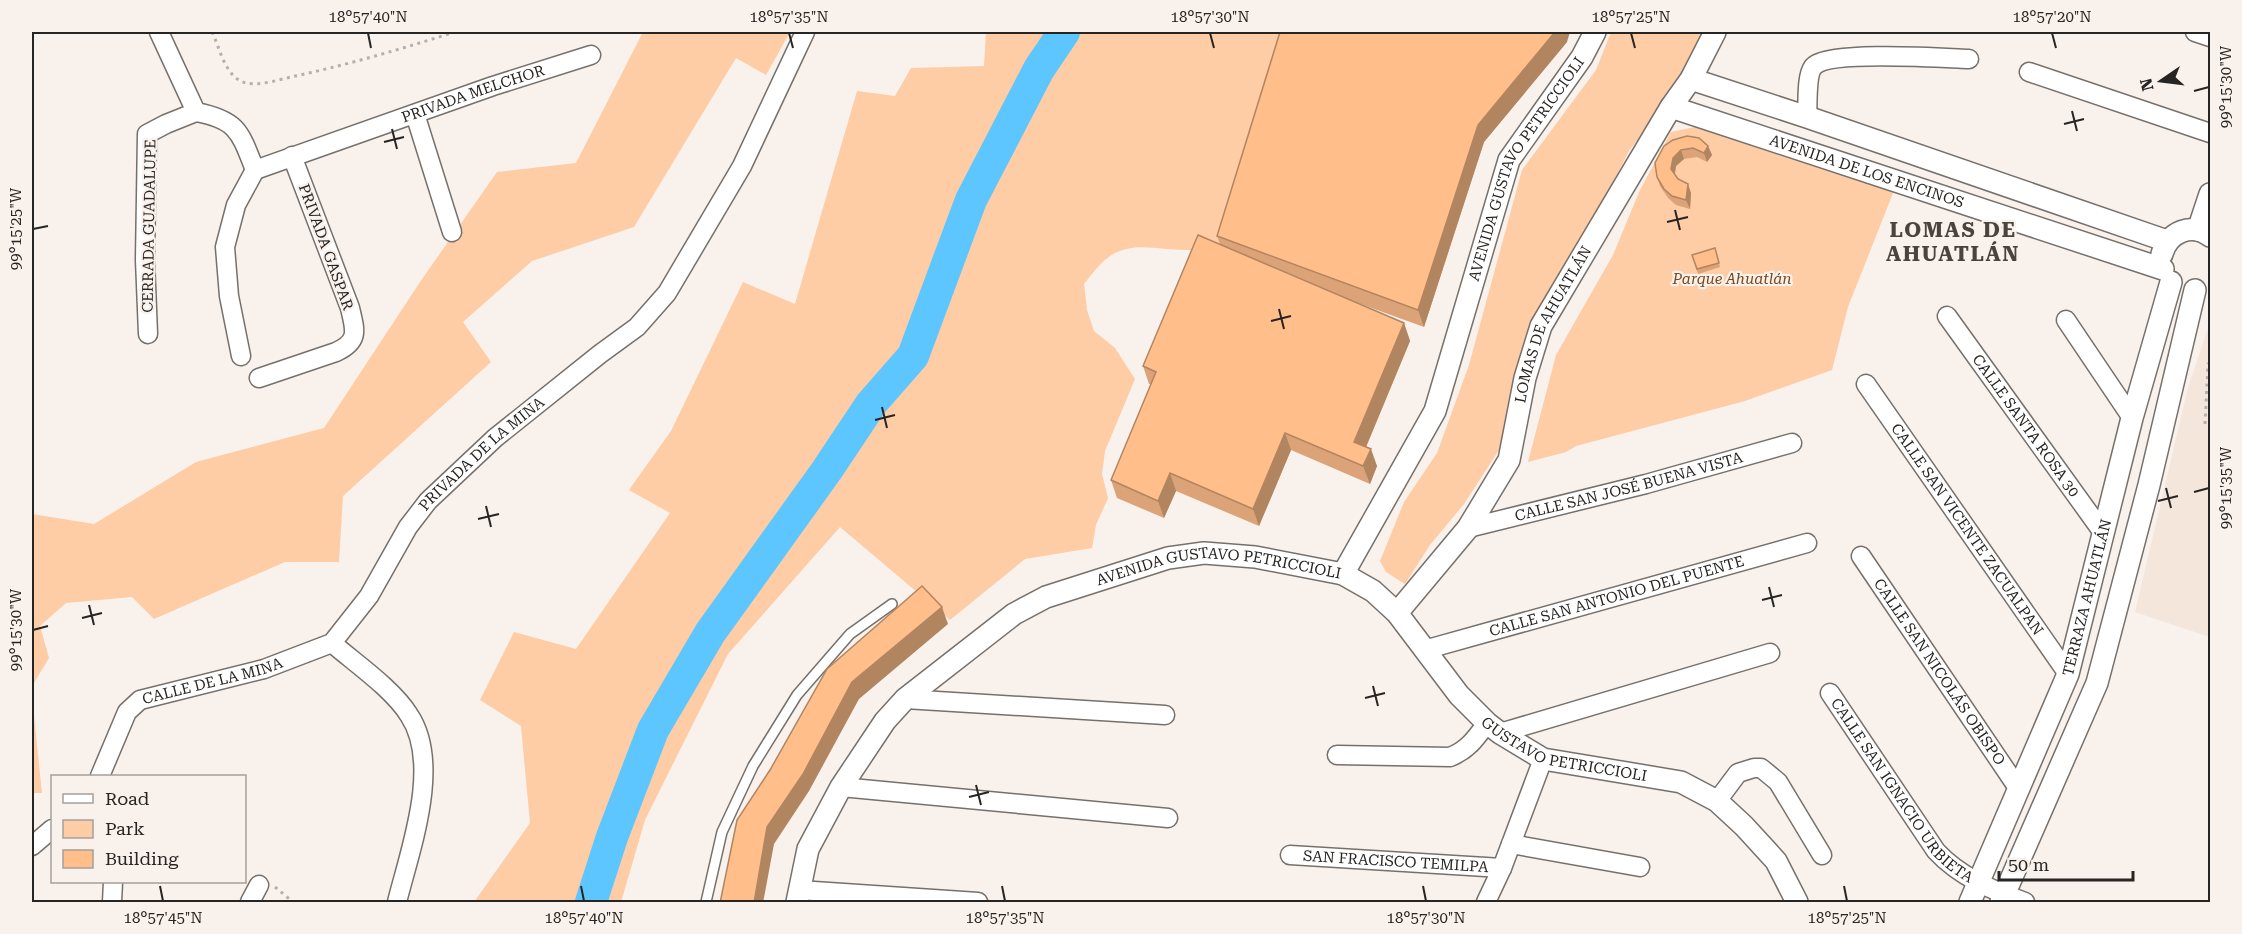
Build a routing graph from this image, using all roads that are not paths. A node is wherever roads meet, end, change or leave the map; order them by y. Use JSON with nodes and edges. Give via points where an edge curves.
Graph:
{"nodes":[{"id":1,"x":159,"y":32,"type":"edge"},
{"id":2,"x":805,"y":32,"type":"edge"},
{"id":3,"x":1595,"y":32,"type":"edge"},
{"id":4,"x":1715,"y":32,"type":"edge"},
{"id":5,"x":2195,"y":32,"type":"edge"},
{"id":6,"x":2211,"y":37,"type":"edge"},
{"id":7,"x":591,"y":55,"type":"dead end"},
{"id":8,"x":1969,"y":59,"type":"dead end"},
{"id":9,"x":2029,"y":72,"type":"dead end"},
{"id":10,"x":1690,"y":79,"type":"junction"},
{"id":11,"x":1671,"y":107,"type":"junction"},
{"id":12,"x":196,"y":112,"type":"junction"},
{"id":13,"x":415,"y":114,"type":"junction"},
{"id":14,"x":1807,"y":117,"type":"junction"},
{"id":15,"x":2211,"y":133,"type":"edge"},
{"id":16,"x":292,"y":156,"type":"junction"},
{"id":17,"x":255,"y":170,"type":"junction"},
{"id":18,"x":2211,"y":194,"type":"edge"},
{"id":19,"x":452,"y":232,"type":"dead end"},
{"id":20,"x":2204,"y":233,"type":"edge"},
{"id":21,"x":2167,"y":241,"type":"junction"},
{"id":22,"x":2167,"y":276,"type":"junction"},
{"id":23,"x":2203,"y":286,"type":"edge"},
{"id":24,"x":1947,"y":316,"type":"dead end"},
{"id":25,"x":2066,"y":320,"type":"dead end"},
{"id":26,"x":148,"y":334,"type":"dead end"},
{"id":27,"x":241,"y":356,"type":"dead end"},
{"id":28,"x":259,"y":378,"type":"dead end"},
{"id":29,"x":1866,"y":384,"type":"dead end"},
{"id":30,"x":2132,"y":418,"type":"junction"},
{"id":31,"x":1792,"y":443,"type":"dead end"},
{"id":32,"x":1468,"y":528,"type":"junction"},
{"id":33,"x":2104,"y":534,"type":"junction"},
{"id":34,"x":1807,"y":543,"type":"dead end"},
{"id":35,"x":1861,"y":556,"type":"dead end"},
{"id":36,"x":1343,"y":574,"type":"junction"},
{"id":37,"x":892,"y":604,"type":"dead end"},
{"id":38,"x":1397,"y":613,"type":"junction"},
{"id":39,"x":332,"y":643,"type":"junction"},
{"id":40,"x":1424,"y":650,"type":"junction"},
{"id":41,"x":1770,"y":653,"type":"dead end"},
{"id":42,"x":2068,"y":674,"type":"junction"},
{"id":43,"x":1830,"y":693,"type":"dead end"},
{"id":44,"x":905,"y":699,"type":"junction"},
{"id":45,"x":1165,"y":715,"type":"dead end"},
{"id":46,"x":1493,"y":728,"type":"junction"},
{"id":47,"x":1337,"y":755,"type":"dead end"},
{"id":48,"x":1543,"y":759,"type":"junction"},
{"id":49,"x":101,"y":775,"type":"edge"},
{"id":50,"x":841,"y":787,"type":"junction"},
{"id":51,"x":2018,"y":788,"type":"junction"},
{"id":52,"x":1717,"y":801,"type":"junction"},
{"id":53,"x":1168,"y":818,"type":"dead end"},
{"id":54,"x":51,"y":830,"type":"edge"},
{"id":55,"x":1511,"y":844,"type":"junction"},
{"id":56,"x":32,"y":846,"type":"edge"},
{"id":57,"x":1290,"y":855,"type":"dead end"},
{"id":58,"x":1822,"y":855,"type":"dead end"},
{"id":59,"x":1640,"y":867,"type":"dead end"},
{"id":60,"x":1502,"y":868,"type":"junction"},
{"id":61,"x":113,"y":883,"type":"edge"},
{"id":62,"x":1978,"y":883,"type":"junction"},
{"id":63,"x":259,"y":885,"type":"dead end"},
{"id":64,"x":798,"y":896,"type":"edge"},
{"id":65,"x":2003,"y":899,"type":"edge"},
{"id":66,"x":112,"y":903,"type":"edge"},
{"id":67,"x":250,"y":903,"type":"edge"},
{"id":68,"x":397,"y":903,"type":"edge"},
{"id":69,"x":706,"y":903,"type":"edge"},
{"id":70,"x":978,"y":903,"type":"edge"},
{"id":71,"x":1486,"y":903,"type":"edge"},
{"id":72,"x":1797,"y":903,"type":"edge"},
{"id":73,"x":1970,"y":903,"type":"edge"},
{"id":74,"x":2025,"y":903,"type":"edge"}],
"edges":[{"from":1,"to":12,"type":"street"},
{"from":2,"to":39,"type":"street","name":"PRIVADA DE LA MINA","via":[[742,166],[667,293],[637,327],[495,438],[428,501],[408,527],[369,596]]},
{"from":3,"to":36,"type":"street","name":"AVENIDA GUSTAVO PETRICCIOLI","via":[[1582,57],[1509,160],[1435,411]]},
{"from":4,"to":10,"type":"street","name":"LOMAS DE AHUATLÁN"},
{"from":5,"to":6,"type":"street"},
{"from":7,"to":13,"type":"street","name":"PRIVADA MELCHOR"},
{"from":8,"to":14,"type":"street","via":[[1826,60],[1815,64],[1810,73]]},
{"from":9,"to":15,"type":"street"},
{"from":10,"to":11,"type":"street","name":"LOMAS DE AHUATLÁN"},
{"from":10,"to":14,"type":"street","name":"AVENIDA DE LOS ENCINOS"},
{"from":11,"to":22,"type":"street","name":"AVENIDA DE LOS ENCINOS"},
{"from":11,"to":32,"type":"street","name":"LOMAS DE AHUATLÁN","via":[[1541,326],[1525,378],[1509,460]]},
{"from":12,"to":17,"type":"street","via":[[231,123]]},
{"from":12,"to":26,"type":"street","name":"CERRADA GUADALUPE","via":[[147,134]]},
{"from":13,"to":16,"type":"street","name":"PRIVADA MELCHOR"},
{"from":13,"to":19,"type":"street"},
{"from":14,"to":21,"type":"street","name":"AVENIDA DE LOS ENCINOS"},
{"from":16,"to":17,"type":"street","name":"PRIVADA MELCHOR"},
{"from":16,"to":28,"type":"street","name":"PRIVADA GASPAR","via":[[350,308],[354,339],[336,352]]},
{"from":17,"to":27,"type":"street","via":[[236,206],[225,247],[229,296]]},
{"from":18,"to":20,"type":"street"},
{"from":20,"to":21,"type":"street","via":[[2181,231]]},
{"from":21,"to":22,"type":"street","name":"TERRAZA AHUATLÁN","via":[[2161,260]]},
{"from":22,"to":23,"type":"street","name":"AVENIDA DE LOS ENCINOS","via":[[2187,289]]},
{"from":22,"to":30,"type":"street","name":"TERRAZA AHUATLÁN"},
{"from":23,"to":65,"type":"street","name":"TERRAZA AHUATLÁN","via":[[2097,683]]},
{"from":24,"to":33,"type":"street","name":"CALLE SANTA ROSA 30"},
{"from":25,"to":30,"type":"street"},
{"from":29,"to":42,"type":"street","name":"CALLE SAN VICENTE ZACUALPAN"},
{"from":30,"to":33,"type":"street","name":"TERRAZA AHUATLÁN"},
{"from":31,"to":32,"type":"street","name":"CALLE SAN JOSÉ BUENA VISTA"},
{"from":32,"to":38,"type":"street","name":"LOMAS DE AHUATLÁN"},
{"from":33,"to":42,"type":"street","name":"TERRAZA AHUATLÁN"},
{"from":34,"to":40,"type":"street","name":"CALLE SAN ANTONIO DEL PUENTE"},
{"from":35,"to":51,"type":"street","name":"CALLE SAN NICOLÁS OBISPO"},
{"from":36,"to":38,"type":"street","name":"GUSTAVO PETRICCIOLI","via":[[1373,591]]},
{"from":36,"to":44,"type":"street","name":"AVENIDA GUSTAVO PETRICCIOLI","via":[[1255,557],[1204,553],[1168,558],[1046,597],[1014,614]]},
{"from":37,"to":69,"type":"lane","via":[[850,634],[784,715],[753,766],[722,832]]},
{"from":38,"to":40,"type":"street","name":"GUSTAVO PETRICCIOLI"},
{"from":39,"to":49,"type":"street","name":"CALLE DE LA MINA","via":[[264,669],[140,700],[127,712]]},
{"from":39,"to":68,"type":"street","via":[[399,701],[418,731],[422,793]]},
{"from":40,"to":46,"type":"street","name":"GUSTAVO PETRICCIOLI","via":[[1459,695]]},
{"from":41,"to":46,"type":"street"},
{"from":42,"to":51,"type":"street","name":"TERRAZA AHUATLÁN"},
{"from":43,"to":62,"type":"street","name":"CALLE SAN IGNACIO URBIETA","via":[[1936,851]]},
{"from":44,"to":45,"type":"street"},
{"from":44,"to":50,"type":"street","name":"AVENIDA GUSTAVO PETRICCIOLI","via":[[885,721]]},
{"from":46,"to":47,"type":"street","via":[[1450,757]]},
{"from":46,"to":48,"type":"street","name":"GUSTAVO PETRICCIOLI"},
{"from":48,"to":52,"type":"street","name":"GUSTAVO PETRICCIOLI","via":[[1681,782]]},
{"from":48,"to":55,"type":"street"},
{"from":50,"to":53,"type":"street"},
{"from":50,"to":64,"type":"street","name":"AVENIDA GUSTAVO PETRICCIOLI","via":[[808,849]]},
{"from":51,"to":62,"type":"street","name":"TERRAZA AHUATLÁN"},
{"from":52,"to":58,"type":"street","via":[[1738,773],[1761,768],[1778,782]]},
{"from":52,"to":72,"type":"street","name":"GUSTAVO PETRICCIOLI","via":[[1776,861]]},
{"from":54,"to":56,"type":"street"},
{"from":55,"to":59,"type":"street"},
{"from":55,"to":60,"type":"street"},
{"from":57,"to":60,"type":"street","name":"SAN FRACISCO TEMILPA"},
{"from":60,"to":71,"type":"street"},
{"from":61,"to":66,"type":"street"},
{"from":62,"to":65,"type":"street","name":"CALLE SAN IGNACIO URBIETA"},
{"from":62,"to":73,"type":"street","name":"TERRAZA AHUATLÁN"},
{"from":63,"to":67,"type":"street"},
{"from":64,"to":70,"type":"street"},
{"from":65,"to":74,"type":"street","name":"CALLE SAN IGNACIO URBIETA"}]}
